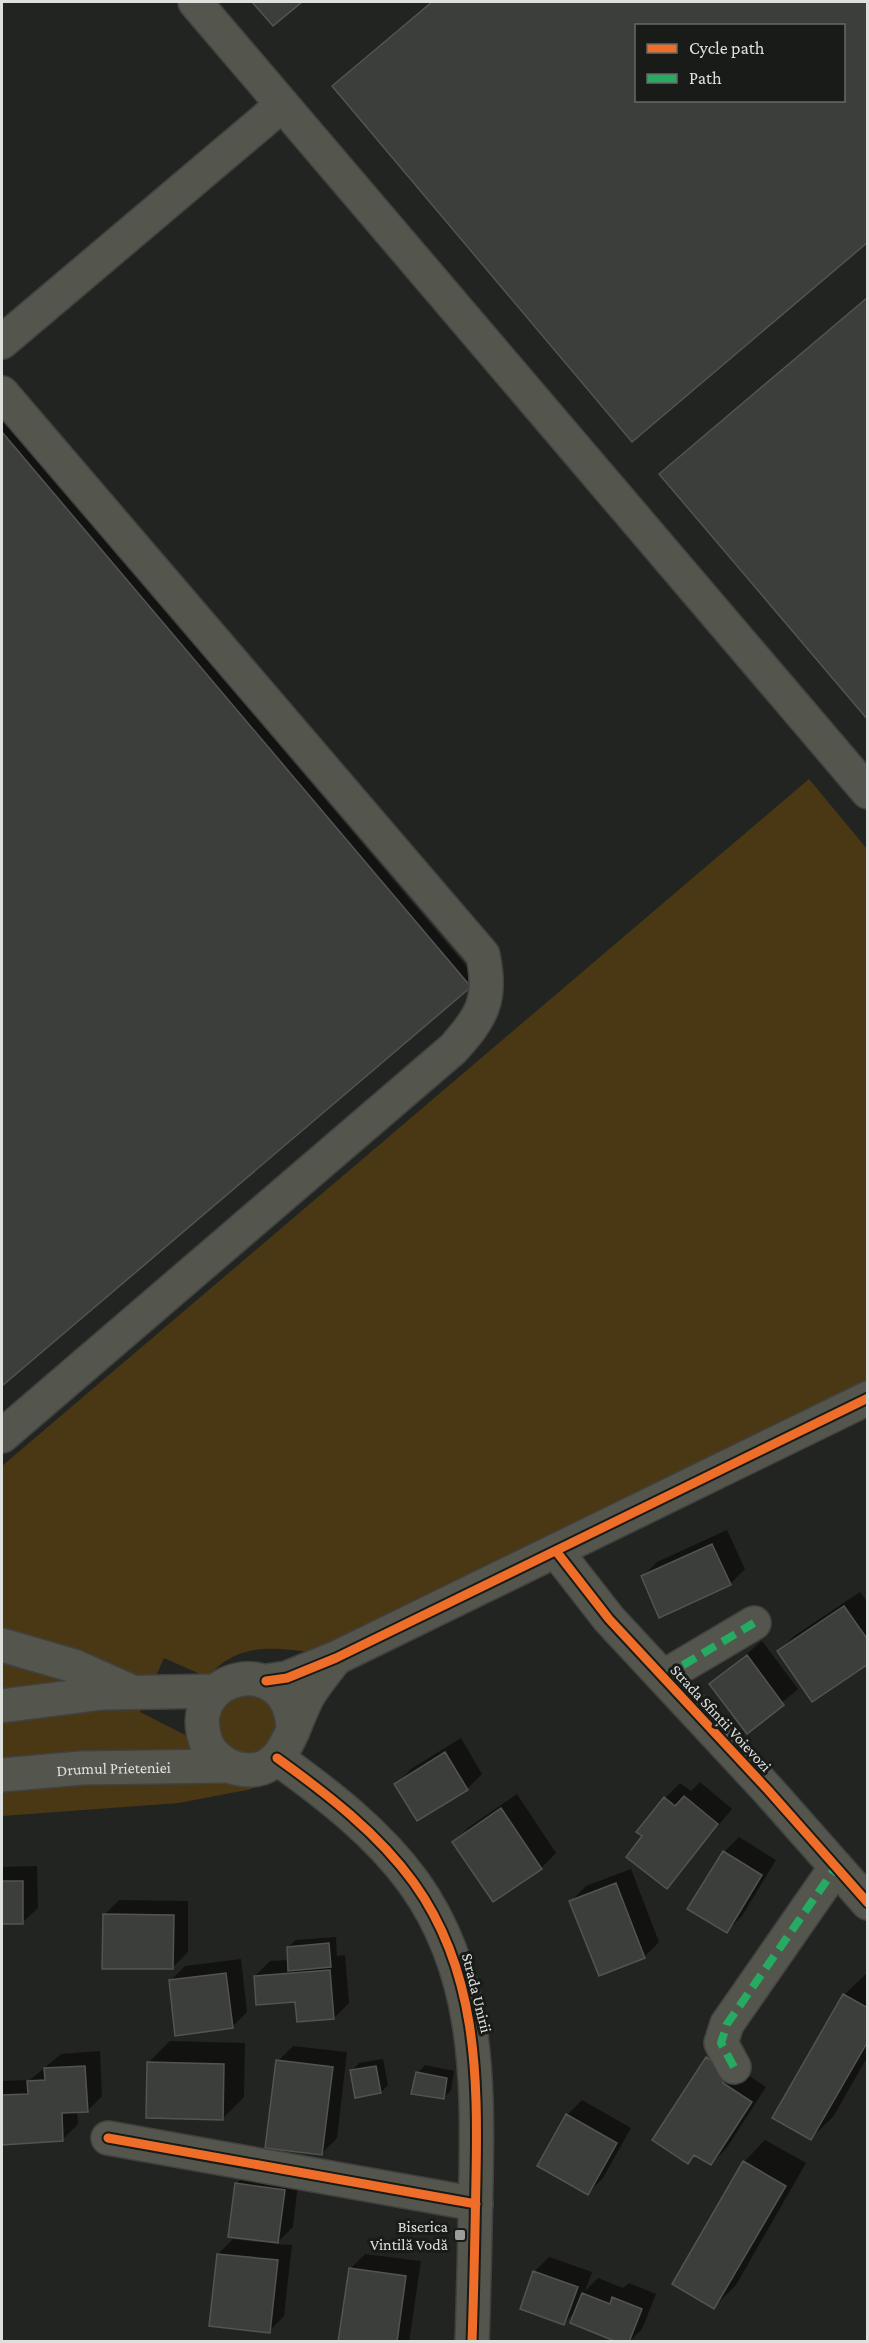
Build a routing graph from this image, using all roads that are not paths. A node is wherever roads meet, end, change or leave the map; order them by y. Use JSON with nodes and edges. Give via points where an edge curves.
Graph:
{"nodes":[{"id":1,"x":195,"y":2,"type":"edge"},
{"id":2,"x":282,"y":105,"type":"junction"},
{"id":3,"x":2,"y":342,"type":"edge"},
{"id":4,"x":2,"y":393,"type":"edge"},
{"id":5,"x":867,"y":792,"type":"edge"},
{"id":6,"x":867,"y":1398,"type":"edge"},
{"id":7,"x":2,"y":1436,"type":"edge"},
{"id":8,"x":555,"y":1551,"type":"junction"},
{"id":9,"x":754,"y":1623,"type":"dead end"},
{"id":10,"x":2,"y":1645,"type":"edge"},
{"id":11,"x":336,"y":1658,"type":"junction"},
{"id":12,"x":663,"y":1677,"type":"junction"},
{"id":13,"x":266,"y":1682,"type":"junction"},
{"id":14,"x":216,"y":1690,"type":"junction"},
{"id":15,"x":132,"y":1692,"type":"junction"},
{"id":16,"x":2,"y":1706,"type":"edge"},
{"id":17,"x":285,"y":1745,"type":"junction"},
{"id":18,"x":228,"y":1766,"type":"junction"},
{"id":19,"x":2,"y":1775,"type":"edge"},
{"id":20,"x":836,"y":1867,"type":"junction"},
{"id":21,"x":867,"y":1903,"type":"edge"},
{"id":22,"x":734,"y":2067,"type":"dead end"},
{"id":23,"x":108,"y":2138,"type":"dead end"},
{"id":24,"x":476,"y":2204,"type":"junction"},
{"id":25,"x":472,"y":2342,"type":"edge"}],
"edges":[{"from":1,"to":2,"type":"street"},
{"from":2,"to":3,"type":"street"},
{"from":2,"to":5,"type":"street"},
{"from":4,"to":7,"type":"street","via":[[483,955],[488,982],[472,1028],[453,1049]]},
{"from":6,"to":8,"type":"street"},
{"from":8,"to":11,"type":"street"},
{"from":8,"to":12,"type":"street","name":"Strada Sfinții Voievozi","via":[[590,1597]]},
{"from":9,"to":12,"type":"street"},
{"from":10,"to":15,"type":"street","via":[[74,1666]]},
{"from":11,"to":13,"type":"street","via":[[287,1678]]},
{"from":11,"to":17,"type":"street","via":[[308,1696]]},
{"from":12,"to":20,"type":"street","name":"Strada Sfinții Voievozi"},
{"from":13,"to":14,"type":"street","via":[[240,1678]]},
{"from":13,"to":17,"type":"street","via":[[288,1702],[293,1716]]},
{"from":14,"to":15,"type":"street"},
{"from":14,"to":18,"type":"street","via":[[202,1716],[202,1732],[207,1746]]},
{"from":15,"to":16,"type":"street"},
{"from":17,"to":18,"type":"street","via":[[254,1769]]},
{"from":17,"to":24,"type":"street","name":"Strada Unirii","via":[[326,1795],[390,1854],[420,1892],[449,1945],[466,1997],[474,2045],[478,2101]]},
{"from":18,"to":19,"type":"street","name":"Drumul Prieteniei","via":[[82,1768]]},
{"from":20,"to":21,"type":"street","name":"Strada Sfinții Voievozi"},
{"from":20,"to":22,"type":"street","via":[[728,2024],[721,2043]]},
{"from":23,"to":24,"type":"street"},
{"from":24,"to":25,"type":"street","name":"Strada Unirii"}]}
